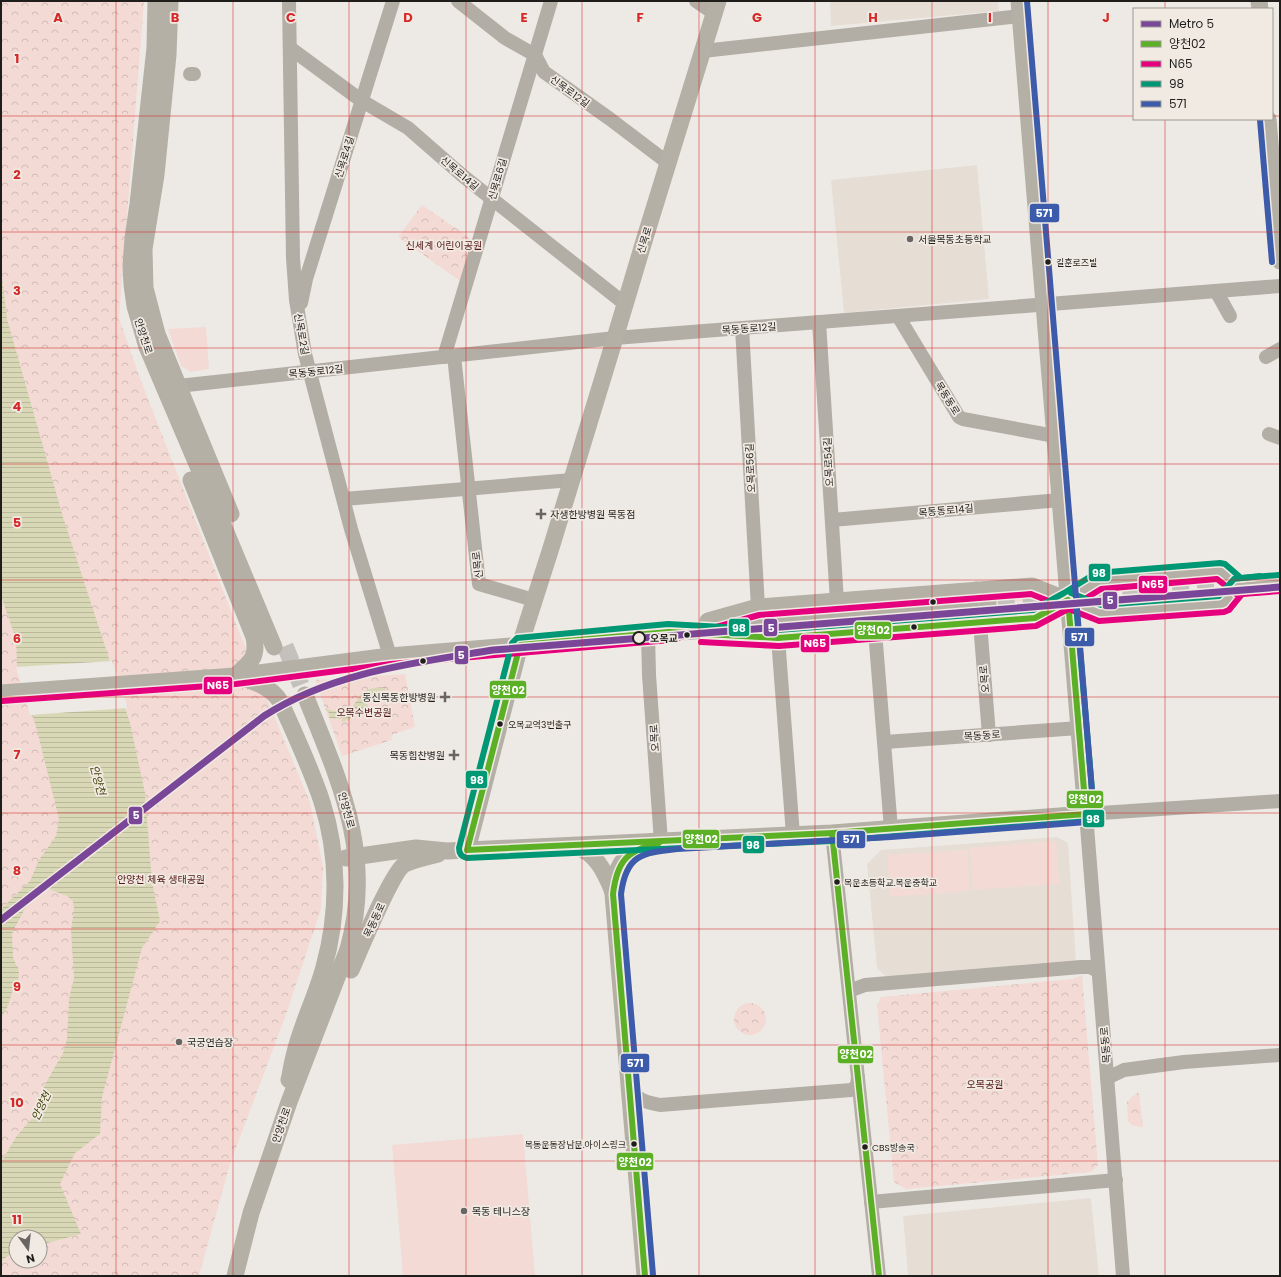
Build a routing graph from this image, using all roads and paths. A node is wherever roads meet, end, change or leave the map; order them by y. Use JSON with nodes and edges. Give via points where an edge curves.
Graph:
{"nodes":[{"id":1,"x":289,"y":1,"type":"edge"},
{"id":2,"x":393,"y":1,"type":"edge"},
{"id":3,"x":458,"y":1,"type":"edge"},
{"id":4,"x":551,"y":1,"type":"edge"},
{"id":5,"x":696,"y":1,"type":"edge"},
{"id":6,"x":159,"y":2,"type":"edge"},
{"id":7,"x":716,"y":7,"type":"edge"},
{"id":8,"x":1020,"y":8,"type":"edge"},
{"id":9,"x":290,"y":48,"type":"junction"},
{"id":10,"x":703,"y":51,"type":"junction"},
{"id":11,"x":535,"y":55,"type":"junction"},
{"id":12,"x":362,"y":101,"type":"junction"},
{"id":13,"x":1268,"y":120,"type":"edge"},
{"id":14,"x":668,"y":163,"type":"junction"},
{"id":15,"x":491,"y":198,"type":"junction"},
{"id":16,"x":1280,"y":261,"type":"edge"},
{"id":17,"x":132,"y":285,"type":"junction"},
{"id":18,"x":1280,"y":286,"type":"edge"},
{"id":19,"x":1216,"y":291,"type":"junction"},
{"id":20,"x":625,"y":304,"type":"junction"},
{"id":21,"x":1044,"y":305,"type":"junction"},
{"id":22,"x":298,"y":313,"type":"junction"},
{"id":23,"x":898,"y":316,"type":"junction"},
{"id":24,"x":1230,"y":316,"type":"dead end"},
{"id":25,"x":820,"y":322,"type":"junction"},
{"id":26,"x":742,"y":328,"type":"junction"},
{"id":27,"x":615,"y":338,"type":"junction"},
{"id":28,"x":1280,"y":349,"type":"edge"},
{"id":29,"x":449,"y":356,"type":"junction"},
{"id":30,"x":1266,"y":357,"type":"dead end"},
{"id":31,"x":310,"y":371,"type":"junction"},
{"id":32,"x":178,"y":386,"type":"junction"},
{"id":33,"x":1055,"y":436,"type":"junction"},
{"id":34,"x":572,"y":480,"type":"junction"},
{"id":35,"x":468,"y":489,"type":"junction"},
{"id":36,"x":344,"y":499,"type":"junction"},
{"id":37,"x":1060,"y":500,"type":"junction"},
{"id":38,"x":832,"y":520,"type":"junction"},
{"id":39,"x":1280,"y":583,"type":"edge"},
{"id":40,"x":1238,"y":586,"type":"junction"},
{"id":41,"x":976,"y":590,"type":"junction"},
{"id":42,"x":534,"y":600,"type":"junction"},
{"id":43,"x":1068,"y":600,"type":"junction"},
{"id":44,"x":837,"y":601,"type":"junction"},
{"id":45,"x":758,"y":607,"type":"junction"},
{"id":46,"x":975,"y":618,"type":"junction"},
{"id":47,"x":875,"y":630,"type":"junction"},
{"id":48,"x":670,"y":632,"type":"junction"},
{"id":49,"x":648,"y":634,"type":"junction"},
{"id":50,"x":778,"y":638,"type":"junction"},
{"id":51,"x":520,"y":645,"type":"junction"},
{"id":52,"x":390,"y":656,"type":"junction"},
{"id":53,"x":242,"y":675,"type":"junction"},
{"id":54,"x":1,"y":693,"type":"edge"},
{"id":55,"x":299,"y":696,"type":"tunnel mouth"},
{"id":56,"x":1079,"y":728,"type":"junction"},
{"id":57,"x":989,"y":735,"type":"junction"},
{"id":58,"x":885,"y":742,"type":"junction"},
{"id":59,"x":1280,"y":801,"type":"edge"},
{"id":60,"x":1086,"y":814,"type":"junction"},
{"id":61,"x":891,"y":829,"type":"junction"},
{"id":62,"x":832,"y":833,"type":"junction"},
{"id":63,"x":793,"y":835,"type":"junction"},
{"id":64,"x":669,"y":841,"type":"junction"},
{"id":65,"x":572,"y":845,"type":"junction"},
{"id":66,"x":468,"y":850,"type":"junction"},
{"id":67,"x":447,"y":851,"type":"junction"},
{"id":68,"x":351,"y":858,"type":"junction"},
{"id":69,"x":613,"y":894,"type":"junction"},
{"id":70,"x":1098,"y":970,"type":"junction"},
{"id":71,"x":849,"y":991,"type":"junction"},
{"id":72,"x":322,"y":1016,"type":"junction"},
{"id":73,"x":1280,"y":1055,"type":"edge"},
{"id":74,"x":858,"y":1077,"type":"junction"},
{"id":75,"x":1107,"y":1078,"type":"junction"},
{"id":76,"x":629,"y":1089,"type":"junction"},
{"id":77,"x":289,"y":1102,"type":"junction"},
{"id":78,"x":1116,"y":1180,"type":"junction"},
{"id":79,"x":871,"y":1202,"type":"junction"},
{"id":80,"x":235,"y":1276,"type":"edge"},
{"id":81,"x":645,"y":1276,"type":"edge"},
{"id":82,"x":879,"y":1276,"type":"edge"},
{"id":83,"x":1123,"y":1276,"type":"edge"}],
"edges":[{"from":1,"to":9,"type":"street","name":"신목로2길"},
{"from":2,"to":12,"type":"street","name":"신목로4길"},
{"from":3,"to":11,"type":"street","via":[[505,38]]},
{"from":4,"to":11,"type":"street","name":"신목로6길"},
{"from":5,"to":7,"type":"street"},
{"from":6,"to":17,"type":"main road","name":"안양천로","via":[[133,238]]},
{"from":6,"to":32,"type":"main road","name":"안양천로","via":[[168,55],[156,175],[144,249],[144,270],[145,288],[157,334]]},
{"from":7,"to":10,"type":"main road","name":"신목로"},
{"from":8,"to":10,"type":"street"},
{"from":8,"to":21,"type":"main road","name":"목동동로"},
{"from":9,"to":12,"type":"street","name":"신목로14길"},
{"from":9,"to":22,"type":"street","name":"신목로2길","via":[[293,258]]},
{"from":10,"to":14,"type":"main road","name":"신목로"},
{"from":11,"to":14,"type":"street","name":"신목로12길","via":[[544,72]]},
{"from":11,"to":15,"type":"street","name":"신목로6길"},
{"from":12,"to":15,"type":"street","name":"신목로14길","via":[[408,128]]},
{"from":12,"to":22,"type":"street","name":"신목로4길","via":[[306,279]]},
{"from":13,"to":16,"type":"main road"},
{"from":14,"to":20,"type":"main road","name":"신목로"},
{"from":15,"to":20,"type":"street","name":"신목로14길"},
{"from":15,"to":29,"type":"street","name":"신목로6길"},
{"from":17,"to":32,"type":"main road","name":"안양천로","via":[[137,317],[146,347],[279,647]]},
{"from":17,"to":53,"type":"main road","via":[[132,311],[139,352],[254,637],[255,656]]},
{"from":18,"to":19,"type":"street","name":"목동동로12길"},
{"from":19,"to":21,"type":"street","name":"목동동로12길"},
{"from":19,"to":24,"type":"street"},
{"from":20,"to":27,"type":"main road","name":"신목로"},
{"from":21,"to":23,"type":"street","name":"목동동로12길"},
{"from":21,"to":33,"type":"main road","name":"목동동로"},
{"from":22,"to":31,"type":"street","name":"신목로2길"},
{"from":23,"to":25,"type":"street","name":"목동동로12길"},
{"from":23,"to":33,"type":"street","name":"목동동로","via":[[959,417],[963,420]]},
{"from":25,"to":26,"type":"street","name":"목동동로12길"},
{"from":25,"to":38,"type":"street","name":"오목로54길"},
{"from":26,"to":27,"type":"street","name":"목동동로12길"},
{"from":26,"to":45,"type":"street","name":"오목로56길"},
{"from":27,"to":29,"type":"street","name":"목동동로12길"},
{"from":27,"to":34,"type":"main road","name":"신목로"},
{"from":28,"to":30,"type":"street"},
{"from":29,"to":31,"type":"street","name":"목동동로12길"},
{"from":29,"to":35,"type":"street"},
{"from":31,"to":32,"type":"street","name":"목동동로12길"},
{"from":31,"to":36,"type":"street","name":"신목로2길"},
{"from":33,"to":37,"type":"main road","name":"목동동로"},
{"from":34,"to":35,"type":"street"},
{"from":34,"to":42,"type":"main road","name":"신목로"},
{"from":35,"to":36,"type":"street"},
{"from":35,"to":42,"type":"street","name":"신목로","via":[[480,584]]},
{"from":36,"to":52,"type":"street","name":"신목로2길"},
{"from":37,"to":38,"type":"street","name":"목동동로14길"},
{"from":37,"to":43,"type":"main road","name":"목동동로"},
{"from":38,"to":44,"type":"street","name":"오목로54길"},
{"from":39,"to":40,"type":"main road"},
{"from":40,"to":43,"type":"main road","via":[[1223,604],[1100,613]]},
{"from":40,"to":43,"type":"main road","via":[[1220,571],[1098,581]]},
{"from":41,"to":43,"type":"main road","via":[[1032,586]]},
{"from":41,"to":44,"type":"main road"},
{"from":41,"to":46,"type":"main road","via":[[988,601],[988,610],[981,619]]},
{"from":42,"to":51,"type":"main road","name":"신목로"},
{"from":43,"to":46,"type":"main road","via":[[1035,618]]},
{"from":43,"to":56,"type":"main road","name":"목동동로"},
{"from":44,"to":45,"type":"main road"},
{"from":45,"to":48,"type":"main road"},
{"from":46,"to":47,"type":"main road"},
{"from":46,"to":48,"type":"main road"},
{"from":46,"to":57,"type":"street","name":"오목로"},
{"from":47,"to":50,"type":"main road"},
{"from":47,"to":58,"type":"street"},
{"from":48,"to":49,"type":"main road"},
{"from":48,"to":50,"type":"main road"},
{"from":49,"to":51,"type":"main road"},
{"from":49,"to":64,"type":"street","name":"오목로","via":[[650,675]]},
{"from":50,"to":63,"type":"street"},
{"from":51,"to":52,"type":"main road"},
{"from":51,"to":66,"type":"main road","name":"신목로"},
{"from":52,"to":53,"type":"main road"},
{"from":53,"to":54,"type":"main road"},
{"from":53,"to":77,"type":"main road","via":[[261,684],[280,701],[315,781],[329,827],[335,878],[331,936],[324,967],[294,1055],[289,1080]]},
{"from":55,"to":68,"type":"main road","name":"안양천로","via":[[336,772],[346,800],[353,828]]},
{"from":56,"to":57,"type":"street","name":"목동동로"},
{"from":56,"to":60,"type":"main road","name":"목동동로"},
{"from":57,"to":58,"type":"street","name":"목동동로"},
{"from":58,"to":61,"type":"street"},
{"from":59,"to":60,"type":"street"},
{"from":60,"to":61,"type":"main road","name":"목동동로"},
{"from":60,"to":70,"type":"street","name":"목동동로"},
{"from":61,"to":62,"type":"main road","name":"목동동로"},
{"from":62,"to":63,"type":"main road","name":"목동동로"},
{"from":62,"to":71,"type":"street"},
{"from":63,"to":64,"type":"main road","name":"목동동로"},
{"from":64,"to":65,"type":"main road","name":"목동동로"},
{"from":64,"to":69,"type":"main road","name":"목동동로","via":[[647,845],[630,853],[617,870]]},
{"from":65,"to":66,"type":"main road","name":"목동동로"},
{"from":65,"to":69,"type":"main road","name":"목동동로","via":[[581,848],[599,863]]},
{"from":66,"to":67,"type":"main road","name":"목동동로"},
{"from":67,"to":68,"type":"main road","name":"목동동로","via":[[416,848]]},
{"from":67,"to":72,"type":"main road","name":"목동동로","via":[[405,864],[400,868],[350,972]]},
{"from":68,"to":72,"type":"main road","name":"안양천로","via":[[357,906],[354,929]]},
{"from":69,"to":76,"type":"main road","name":"목동동로"},
{"from":70,"to":71,"type":"street","via":[[1081,967],[865,984]]},
{"from":70,"to":75,"type":"street","name":"목동동로"},
{"from":71,"to":74,"type":"street"},
{"from":72,"to":77,"type":"main road","name":"안양천로"},
{"from":73,"to":75,"type":"street","via":[[1184,1062],[1124,1070]]},
{"from":74,"to":76,"type":"street","via":[[857,1086],[851,1090],[660,1104],[637,1099]]},
{"from":74,"to":79,"type":"street"},
{"from":75,"to":78,"type":"street","name":"목동동로"},
{"from":76,"to":81,"type":"main road","name":"목동동로"},
{"from":77,"to":80,"type":"main road","name":"안양천로","via":[[251,1213]]},
{"from":78,"to":79,"type":"street"},
{"from":78,"to":83,"type":"street","name":"목동동로"},
{"from":79,"to":82,"type":"street"}]}
